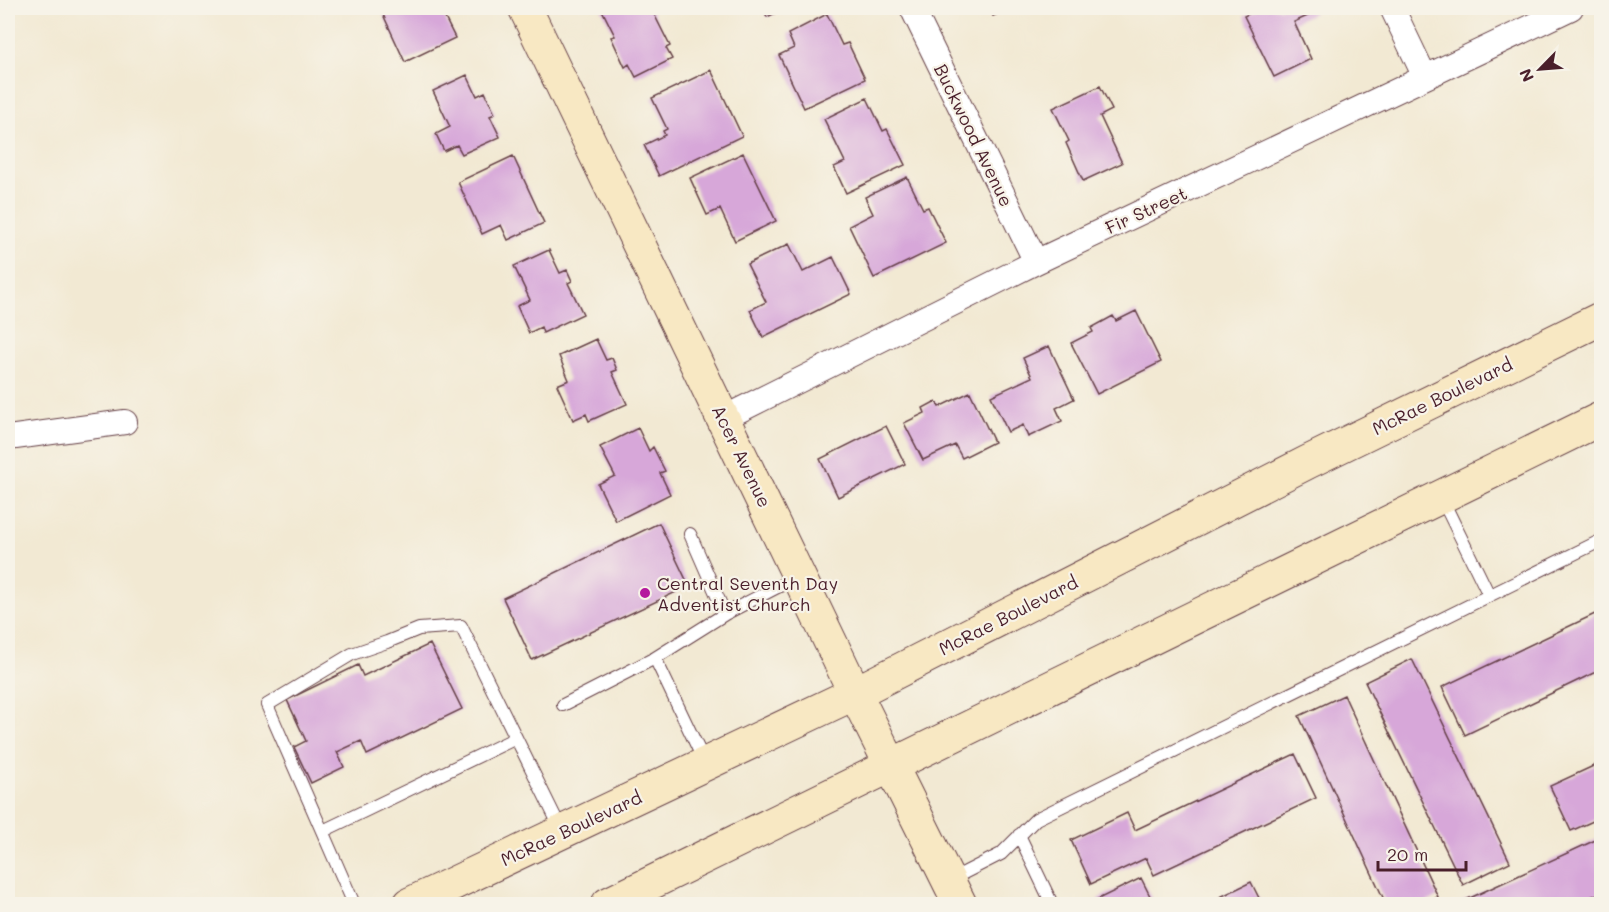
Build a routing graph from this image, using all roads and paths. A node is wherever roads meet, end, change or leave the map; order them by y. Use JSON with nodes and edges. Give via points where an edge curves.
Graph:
{"nodes":[{"id":1,"x":525,"y":8,"type":"edge"},
{"id":2,"x":912,"y":8,"type":"edge"},
{"id":3,"x":1392,"y":8,"type":"edge"},
{"id":4,"x":1571,"y":8,"type":"edge"},
{"id":5,"x":1425,"y":76,"type":"junction"},
{"id":6,"x":1036,"y":262,"type":"junction"},
{"id":7,"x":1602,"y":318,"type":"edge"},
{"id":8,"x":724,"y":418,"type":"junction"},
{"id":9,"x":1602,"y":418,"type":"edge"},
{"id":10,"x":125,"y":422,"type":"dead end"},
{"id":11,"x":8,"y":438,"type":"edge"},
{"id":12,"x":1441,"y":497,"type":"junction"},
{"id":13,"x":690,"y":534,"type":"dead end"},
{"id":14,"x":1602,"y":540,"type":"edge"},
{"id":15,"x":799,"y":576,"type":"junction"},
{"id":16,"x":1489,"y":595,"type":"junction"},
{"id":17,"x":725,"y":614,"type":"junction"},
{"id":18,"x":655,"y":658,"type":"junction"},
{"id":19,"x":855,"y":693,"type":"junction"},
{"id":20,"x":563,"y":705,"type":"dead end"},
{"id":21,"x":516,"y":738,"type":"junction"},
{"id":22,"x":706,"y":764,"type":"junction"},
{"id":23,"x":892,"y":766,"type":"junction"},
{"id":24,"x":322,"y":831,"type":"junction"},
{"id":25,"x":562,"y":832,"type":"junction"},
{"id":26,"x":1019,"y":835,"type":"junction"},
{"id":27,"x":954,"y":893,"type":"edge"},
{"id":28,"x":354,"y":904,"type":"edge"},
{"id":29,"x":410,"y":904,"type":"edge"},
{"id":30,"x":608,"y":904,"type":"edge"},
{"id":31,"x":1052,"y":904,"type":"edge"}],
"edges":[{"from":1,"to":8,"type":"main road","name":"Acer Avenue"},
{"from":2,"to":6,"type":"street","name":"Buckwood Avenue"},
{"from":3,"to":5,"type":"street"},
{"from":4,"to":5,"type":"street","name":"Fir Street"},
{"from":5,"to":6,"type":"street","name":"Fir Street"},
{"from":6,"to":8,"type":"street","name":"Fir Street"},
{"from":7,"to":19,"type":"main road","name":"McRae Boulevard","via":[[1308,462]]},
{"from":8,"to":15,"type":"main road","name":"Acer Avenue"},
{"from":9,"to":12,"type":"main road"},
{"from":10,"to":11,"type":"street"},
{"from":12,"to":16,"type":"lane"},
{"from":12,"to":23,"type":"main road"},
{"from":13,"to":17,"type":"lane"},
{"from":14,"to":16,"type":"lane"},
{"from":15,"to":17,"type":"lane"},
{"from":15,"to":19,"type":"main road","name":"Acer Avenue"},
{"from":16,"to":26,"type":"lane","via":[[1036,819]]},
{"from":17,"to":18,"type":"lane"},
{"from":18,"to":20,"type":"lane"},
{"from":18,"to":22,"type":"lane"},
{"from":19,"to":22,"type":"main road","name":"McRae Boulevard"},
{"from":19,"to":23,"type":"main road","name":"Acer Avenue"},
{"from":21,"to":24,"type":"lane"},
{"from":21,"to":24,"type":"lane","via":[[461,626],[419,629],[352,654],[267,705]]},
{"from":21,"to":25,"type":"lane"},
{"from":22,"to":25,"type":"main road","name":"McRae Boulevard"},
{"from":23,"to":27,"type":"main road","name":"Acer Avenue"},
{"from":23,"to":30,"type":"main road"},
{"from":24,"to":28,"type":"lane"},
{"from":25,"to":29,"type":"main road","name":"McRae Boulevard"},
{"from":26,"to":27,"type":"lane"},
{"from":26,"to":31,"type":"lane"}]}
